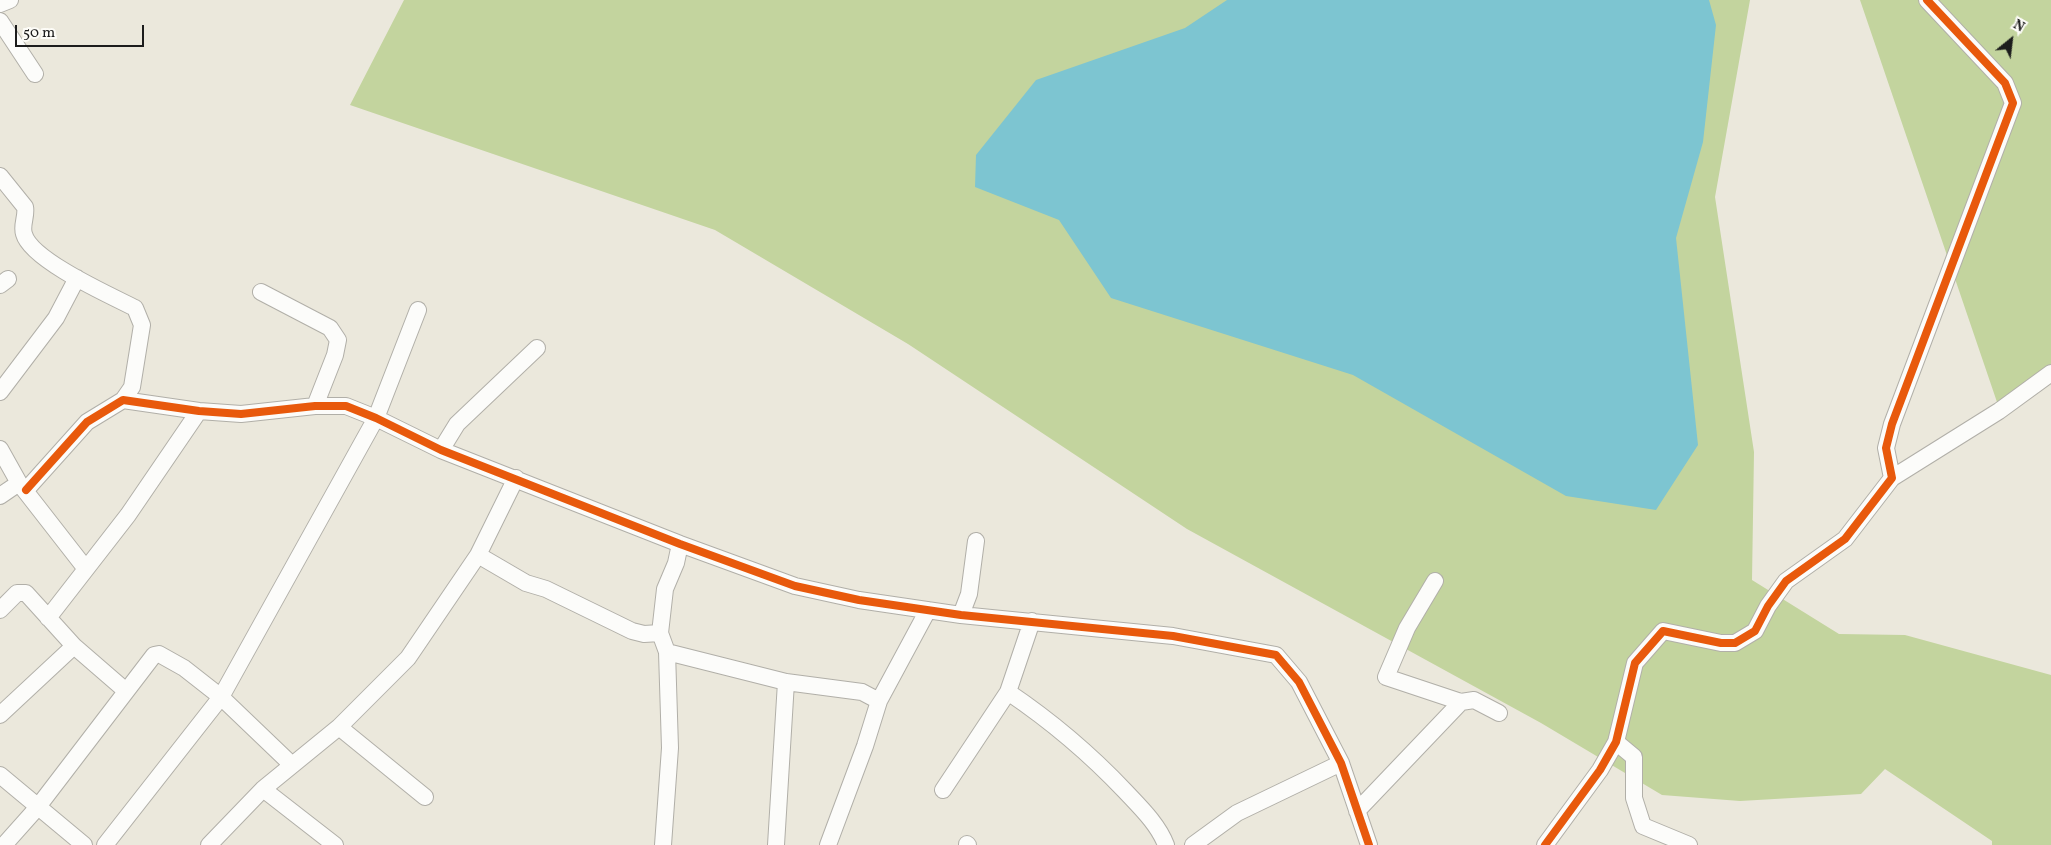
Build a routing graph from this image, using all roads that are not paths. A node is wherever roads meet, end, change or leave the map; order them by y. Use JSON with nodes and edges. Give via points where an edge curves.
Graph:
{"nodes":[{"id":1,"x":10,"y":0,"type":"edge"},
{"id":2,"x":1927,"y":0,"type":"edge"},
{"id":3,"x":0,"y":4,"type":"edge"},
{"id":4,"x":0,"y":21,"type":"edge"},
{"id":5,"x":35,"y":74,"type":"dead end"},
{"id":6,"x":0,"y":176,"type":"edge"},
{"id":7,"x":77,"y":278,"type":"junction"},
{"id":8,"x":261,"y":292,"type":"dead end"},
{"id":9,"x":418,"y":310,"type":"dead end"},
{"id":10,"x":537,"y":348,"type":"dead end"},
{"id":11,"x":2051,"y":373,"type":"edge"},
{"id":12,"x":0,"y":392,"type":"edge"},
{"id":13,"x":127,"y":393,"type":"junction"},
{"id":14,"x":315,"y":406,"type":"junction"},
{"id":15,"x":199,"y":411,"type":"junction"},
{"id":16,"x":376,"y":418,"type":"junction"},
{"id":17,"x":0,"y":449,"type":"edge"},
{"id":18,"x":441,"y":450,"type":"junction"},
{"id":19,"x":516,"y":478,"type":"junction"},
{"id":20,"x":1892,"y":478,"type":"junction"},
{"id":21,"x":23,"y":486,"type":"junction"},
{"id":22,"x":0,"y":496,"type":"edge"},
{"id":23,"x":976,"y":541,"type":"dead end"},
{"id":24,"x":680,"y":544,"type":"junction"},
{"id":25,"x":478,"y":555,"type":"junction"},
{"id":26,"x":86,"y":569,"type":"junction"},
{"id":27,"x":1435,"y":581,"type":"dead end"},
{"id":28,"x":0,"y":610,"type":"edge"},
{"id":29,"x":928,"y":610,"type":"junction"},
{"id":30,"x":961,"y":615,"type":"junction"},
{"id":31,"x":48,"y":618,"type":"junction"},
{"id":32,"x":1032,"y":621,"type":"junction"},
{"id":33,"x":660,"y":633,"type":"junction"},
{"id":34,"x":74,"y":646,"type":"junction"},
{"id":35,"x":667,"y":652,"type":"junction"},
{"id":36,"x":786,"y":682,"type":"junction"},
{"id":37,"x":126,"y":692,"type":"junction"},
{"id":38,"x":1008,"y":692,"type":"junction"},
{"id":39,"x":221,"y":697,"type":"junction"},
{"id":40,"x":879,"y":701,"type":"junction"},
{"id":41,"x":1461,"y":702,"type":"junction"},
{"id":42,"x":1499,"y":713,"type":"dead end"},
{"id":43,"x":0,"y":715,"type":"edge"},
{"id":44,"x":339,"y":727,"type":"junction"},
{"id":45,"x":1616,"y":742,"type":"junction"},
{"id":46,"x":1341,"y":763,"type":"junction"},
{"id":47,"x":291,"y":764,"type":"junction"},
{"id":48,"x":0,"y":775,"type":"edge"},
{"id":49,"x":263,"y":789,"type":"junction"},
{"id":50,"x":943,"y":790,"type":"dead end"},
{"id":51,"x":425,"y":797,"type":"dead end"},
{"id":52,"x":37,"y":808,"type":"junction"},
{"id":53,"x":1357,"y":811,"type":"junction"},
{"id":54,"x":4,"y":845,"type":"edge"},
{"id":55,"x":84,"y":845,"type":"edge"},
{"id":56,"x":105,"y":845,"type":"edge"},
{"id":57,"x":209,"y":845,"type":"edge"},
{"id":58,"x":335,"y":845,"type":"edge"},
{"id":59,"x":663,"y":845,"type":"edge"},
{"id":60,"x":776,"y":845,"type":"edge"},
{"id":61,"x":828,"y":845,"type":"edge"},
{"id":62,"x":1166,"y":845,"type":"edge"},
{"id":63,"x":1193,"y":845,"type":"edge"},
{"id":64,"x":1369,"y":845,"type":"edge"},
{"id":65,"x":1545,"y":845,"type":"edge"},
{"id":66,"x":1689,"y":845,"type":"edge"}],
"edges":[{"from":1,"to":3,"type":"street"},
{"from":2,"to":20,"type":"street","via":[[2005,83],[2013,103],[1892,424],[1886,448]]},
{"from":4,"to":5,"type":"street"},
{"from":6,"to":7,"type":"street","via":[[25,207],[24,235],[31,246]]},
{"from":7,"to":12,"type":"street","via":[[56,318]]},
{"from":7,"to":13,"type":"street","via":[[134,308],[140,316],[142,324]]},
{"from":8,"to":14,"type":"street","via":[[330,328],[338,340]]},
{"from":9,"to":16,"type":"street"},
{"from":10,"to":18,"type":"street","via":[[457,424]]},
{"from":11,"to":20,"type":"street","via":[[1999,412]]},
{"from":13,"to":15,"type":"street","via":[[140,402]]},
{"from":13,"to":21,"type":"street","via":[[87,422]]},
{"from":14,"to":15,"type":"street","via":[[242,414]]},
{"from":14,"to":16,"type":"street","via":[[346,406]]},
{"from":15,"to":26,"type":"street","via":[[128,515]]},
{"from":16,"to":18,"type":"street"},
{"from":16,"to":39,"type":"street"},
{"from":17,"to":21,"type":"street"},
{"from":18,"to":19,"type":"street"},
{"from":19,"to":24,"type":"street"},
{"from":19,"to":25,"type":"street"},
{"from":20,"to":45,"type":"street","via":[[1845,539],[1786,581],[1755,632],[1735,643],[1721,643],[1663,631],[1635,663]]},
{"from":21,"to":22,"type":"street"},
{"from":21,"to":26,"type":"street"},
{"from":23,"to":30,"type":"street","via":[[968,594]]},
{"from":24,"to":29,"type":"street","via":[[795,586]]},
{"from":24,"to":33,"type":"street","via":[[665,589]]},
{"from":25,"to":33,"type":"street","via":[[526,584],[546,589],[632,632]]},
{"from":25,"to":44,"type":"street","via":[[408,658]]},
{"from":26,"to":31,"type":"street"},
{"from":27,"to":41,"type":"street","via":[[1407,628],[1386,677]]},
{"from":28,"to":31,"type":"street","via":[[21,591]]},
{"from":29,"to":30,"type":"street"},
{"from":29,"to":40,"type":"street"},
{"from":30,"to":32,"type":"street"},
{"from":31,"to":34,"type":"street"},
{"from":32,"to":38,"type":"street"},
{"from":32,"to":46,"type":"street","via":[[1173,636],[1276,655],[1299,682]]},
{"from":33,"to":35,"type":"street"},
{"from":34,"to":37,"type":"street"},
{"from":34,"to":43,"type":"street"},
{"from":35,"to":36,"type":"street"},
{"from":35,"to":59,"type":"street","via":[[670,748]]},
{"from":36,"to":40,"type":"street","via":[[862,692]]},
{"from":36,"to":60,"type":"street"},
{"from":37,"to":39,"type":"street","via":[[154,655],[159,654],[184,668]]},
{"from":37,"to":52,"type":"street"},
{"from":38,"to":50,"type":"street"},
{"from":38,"to":62,"type":"street","via":[[1062,730],[1106,771],[1154,823]]},
{"from":39,"to":47,"type":"street"},
{"from":39,"to":56,"type":"street"},
{"from":40,"to":61,"type":"street"},
{"from":41,"to":42,"type":"street","via":[[1474,700]]},
{"from":41,"to":53,"type":"street"},
{"from":44,"to":47,"type":"street"},
{"from":44,"to":51,"type":"street"},
{"from":45,"to":65,"type":"street","via":[[1600,770]]},
{"from":45,"to":66,"type":"street","via":[[1634,757],[1634,798],[1643,826]]},
{"from":46,"to":53,"type":"street"},
{"from":46,"to":63,"type":"street","via":[[1237,813]]},
{"from":47,"to":49,"type":"street"},
{"from":48,"to":52,"type":"street"},
{"from":49,"to":57,"type":"street"},
{"from":49,"to":58,"type":"street"},
{"from":52,"to":54,"type":"street"},
{"from":52,"to":55,"type":"street"},
{"from":53,"to":64,"type":"street"}]}
